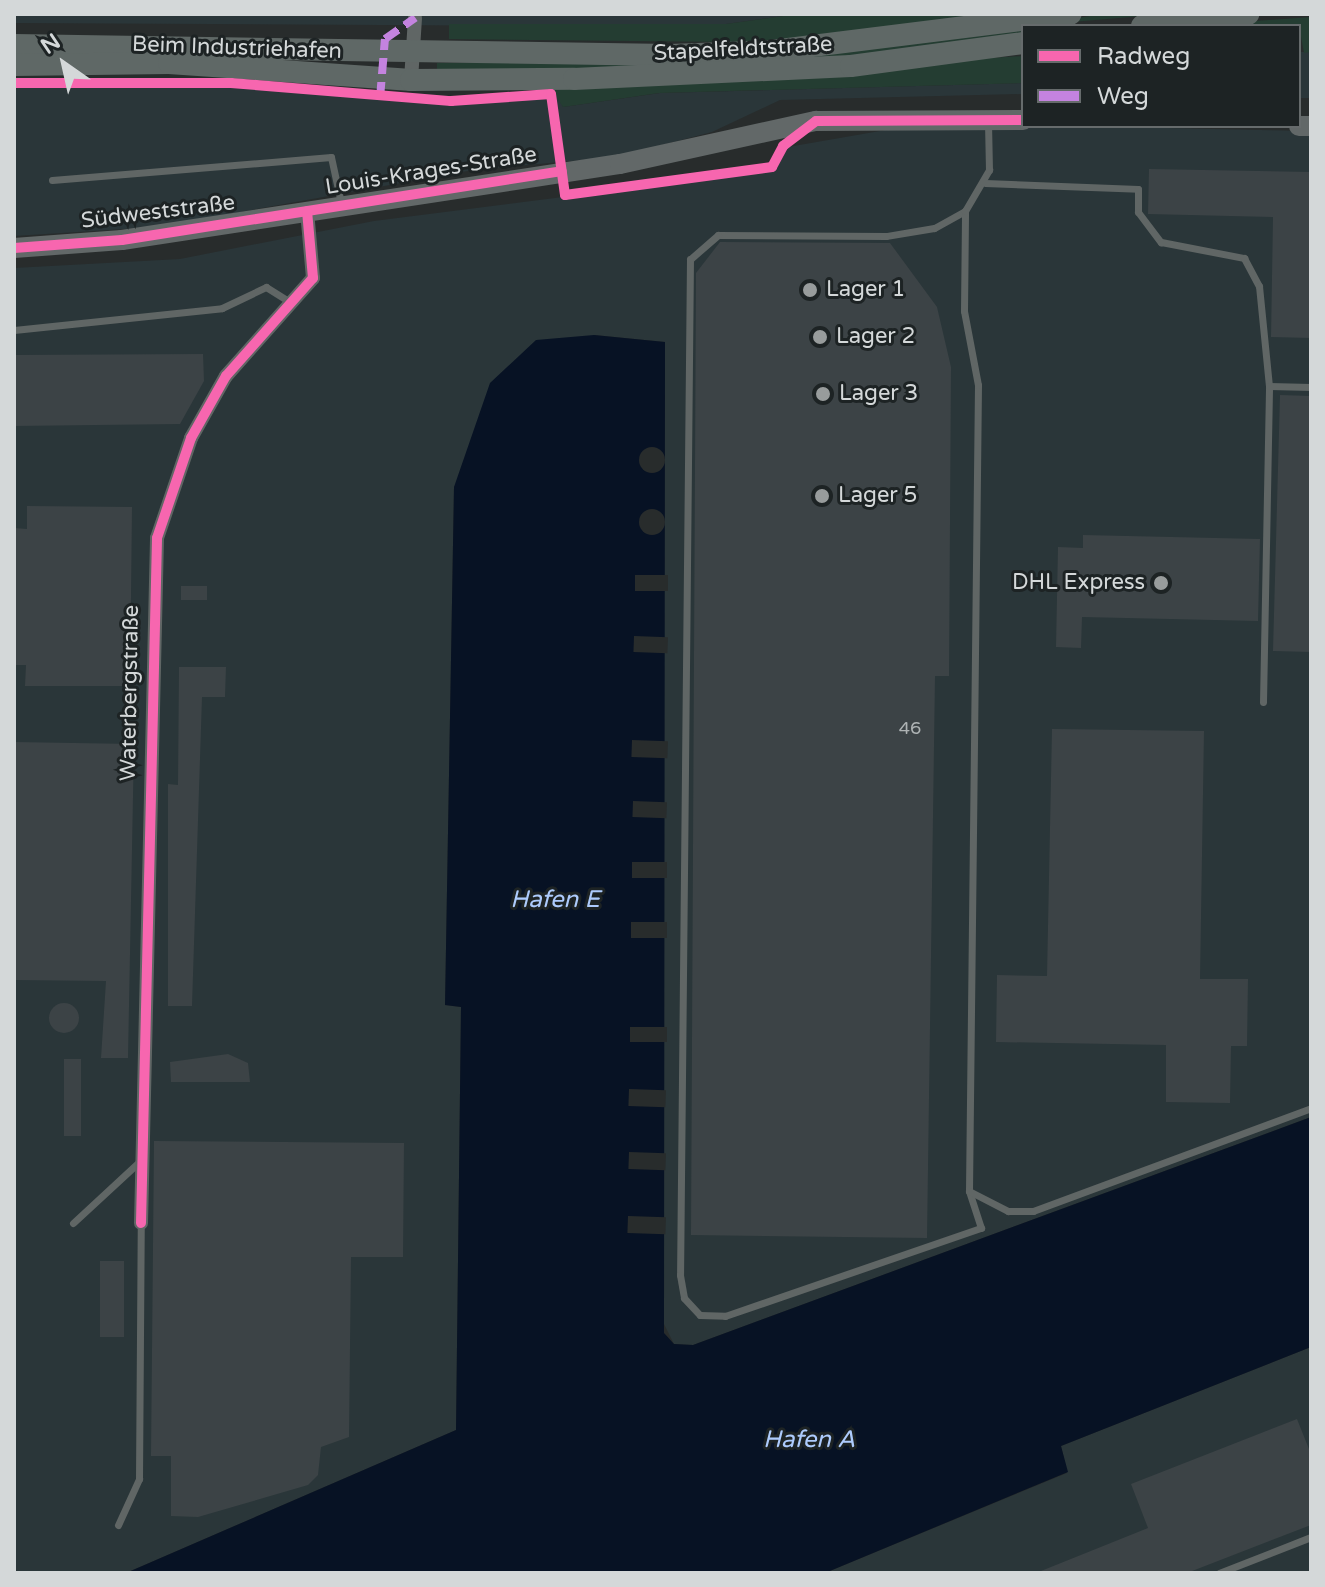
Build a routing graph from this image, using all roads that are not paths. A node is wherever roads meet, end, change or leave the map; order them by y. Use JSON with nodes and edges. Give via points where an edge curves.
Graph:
{"nodes":[{"id":1,"x":1071,"y":14,"type":"edge"},
{"id":2,"x":1248,"y":14,"type":"edge"},
{"id":3,"x":415,"y":18,"type":"dead end"},
{"id":4,"x":1160,"y":24,"type":"edge"},
{"id":5,"x":1021,"y":43,"type":"edge"},
{"id":6,"x":14,"y":45,"type":"edge"},
{"id":7,"x":413,"y":54,"type":"junction"},
{"id":8,"x":14,"y":65,"type":"edge"},
{"id":9,"x":411,"y":80,"type":"junction"},
{"id":10,"x":988,"y":119,"type":"junction"},
{"id":11,"x":1021,"y":120,"type":"edge"},
{"id":12,"x":52,"y":180,"type":"dead end"},
{"id":13,"x":985,"y":183,"type":"junction"},
{"id":14,"x":342,"y":205,"type":"junction"},
{"id":15,"x":307,"y":211,"type":"junction"},
{"id":16,"x":965,"y":211,"type":"junction"},
{"id":17,"x":14,"y":248,"type":"edge"},
{"id":18,"x":292,"y":303,"type":"junction"},
{"id":19,"x":14,"y":330,"type":"edge"},
{"id":20,"x":1269,"y":386,"type":"junction"},
{"id":21,"x":1311,"y":387,"type":"edge"},
{"id":22,"x":1263,"y":702,"type":"dead end"},
{"id":23,"x":1311,"y":1108,"type":"edge"},
{"id":24,"x":143,"y":1158,"type":"junction"},
{"id":25,"x":969,"y":1191,"type":"junction"},
{"id":26,"x":73,"y":1223,"type":"dead end"},
{"id":27,"x":141,"y":1223,"type":"joint"},
{"id":28,"x":118,"y":1525,"type":"dead end"},
{"id":29,"x":1311,"y":1537,"type":"edge"},
{"id":30,"x":1219,"y":1573,"type":"edge"}],
"edges":[{"from":1,"to":7,"type":"main road","name":"Stapelfeldtstraße","via":[[772,51]]},
{"from":2,"to":4,"type":"main road"},
{"from":3,"to":7,"type":"street"},
{"from":5,"to":9,"type":"main road","name":"Stapelfeldtstraße","via":[[712,76]]},
{"from":6,"to":7,"type":"main road","name":"Beim Industriehafen","via":[[278,44]]},
{"from":7,"to":9,"type":"street"},
{"from":8,"to":9,"type":"main road","name":"Beim Industriehafen","via":[[209,64]]},
{"from":10,"to":11,"type":"street","name":"Louis-Krages-Straße"},
{"from":10,"to":13,"type":"lane"},
{"from":10,"to":14,"type":"street","name":"Louis-Krages-Straße","via":[[816,121],[620,164]]},
{"from":12,"to":14,"type":"lane","via":[[331,157]]},
{"from":13,"to":16,"type":"lane"},
{"from":13,"to":20,"type":"lane","via":[[1138,189],[1138,212],[1161,242],[1244,258],[1259,286]]},
{"from":14,"to":15,"type":"street","name":"Louis-Krages-Straße"},
{"from":15,"to":17,"type":"street","name":"Südweststraße","via":[[122,240]]},
{"from":15,"to":18,"type":"street","name":"Waterbergstraße","via":[[313,278]]},
{"from":16,"to":25,"type":"lane","via":[[964,311],[978,385]]},
{"from":16,"to":25,"type":"lane","via":[[934,228],[886,236],[718,235],[690,259],[684,1298],[700,1315],[725,1316],[981,1228]]},
{"from":18,"to":19,"type":"lane","via":[[266,287],[222,308]]},
{"from":18,"to":24,"type":"street","name":"Waterbergstraße","via":[[226,376],[191,438],[157,538]]},
{"from":20,"to":21,"type":"lane"},
{"from":20,"to":22,"type":"lane"},
{"from":23,"to":25,"type":"lane","via":[[1033,1211],[1008,1211]]},
{"from":24,"to":26,"type":"lane"},
{"from":24,"to":27,"type":"street","name":"Waterbergstraße"},
{"from":27,"to":28,"type":"lane","via":[[139,1479]]},
{"from":29,"to":30,"type":"lane"}]}
